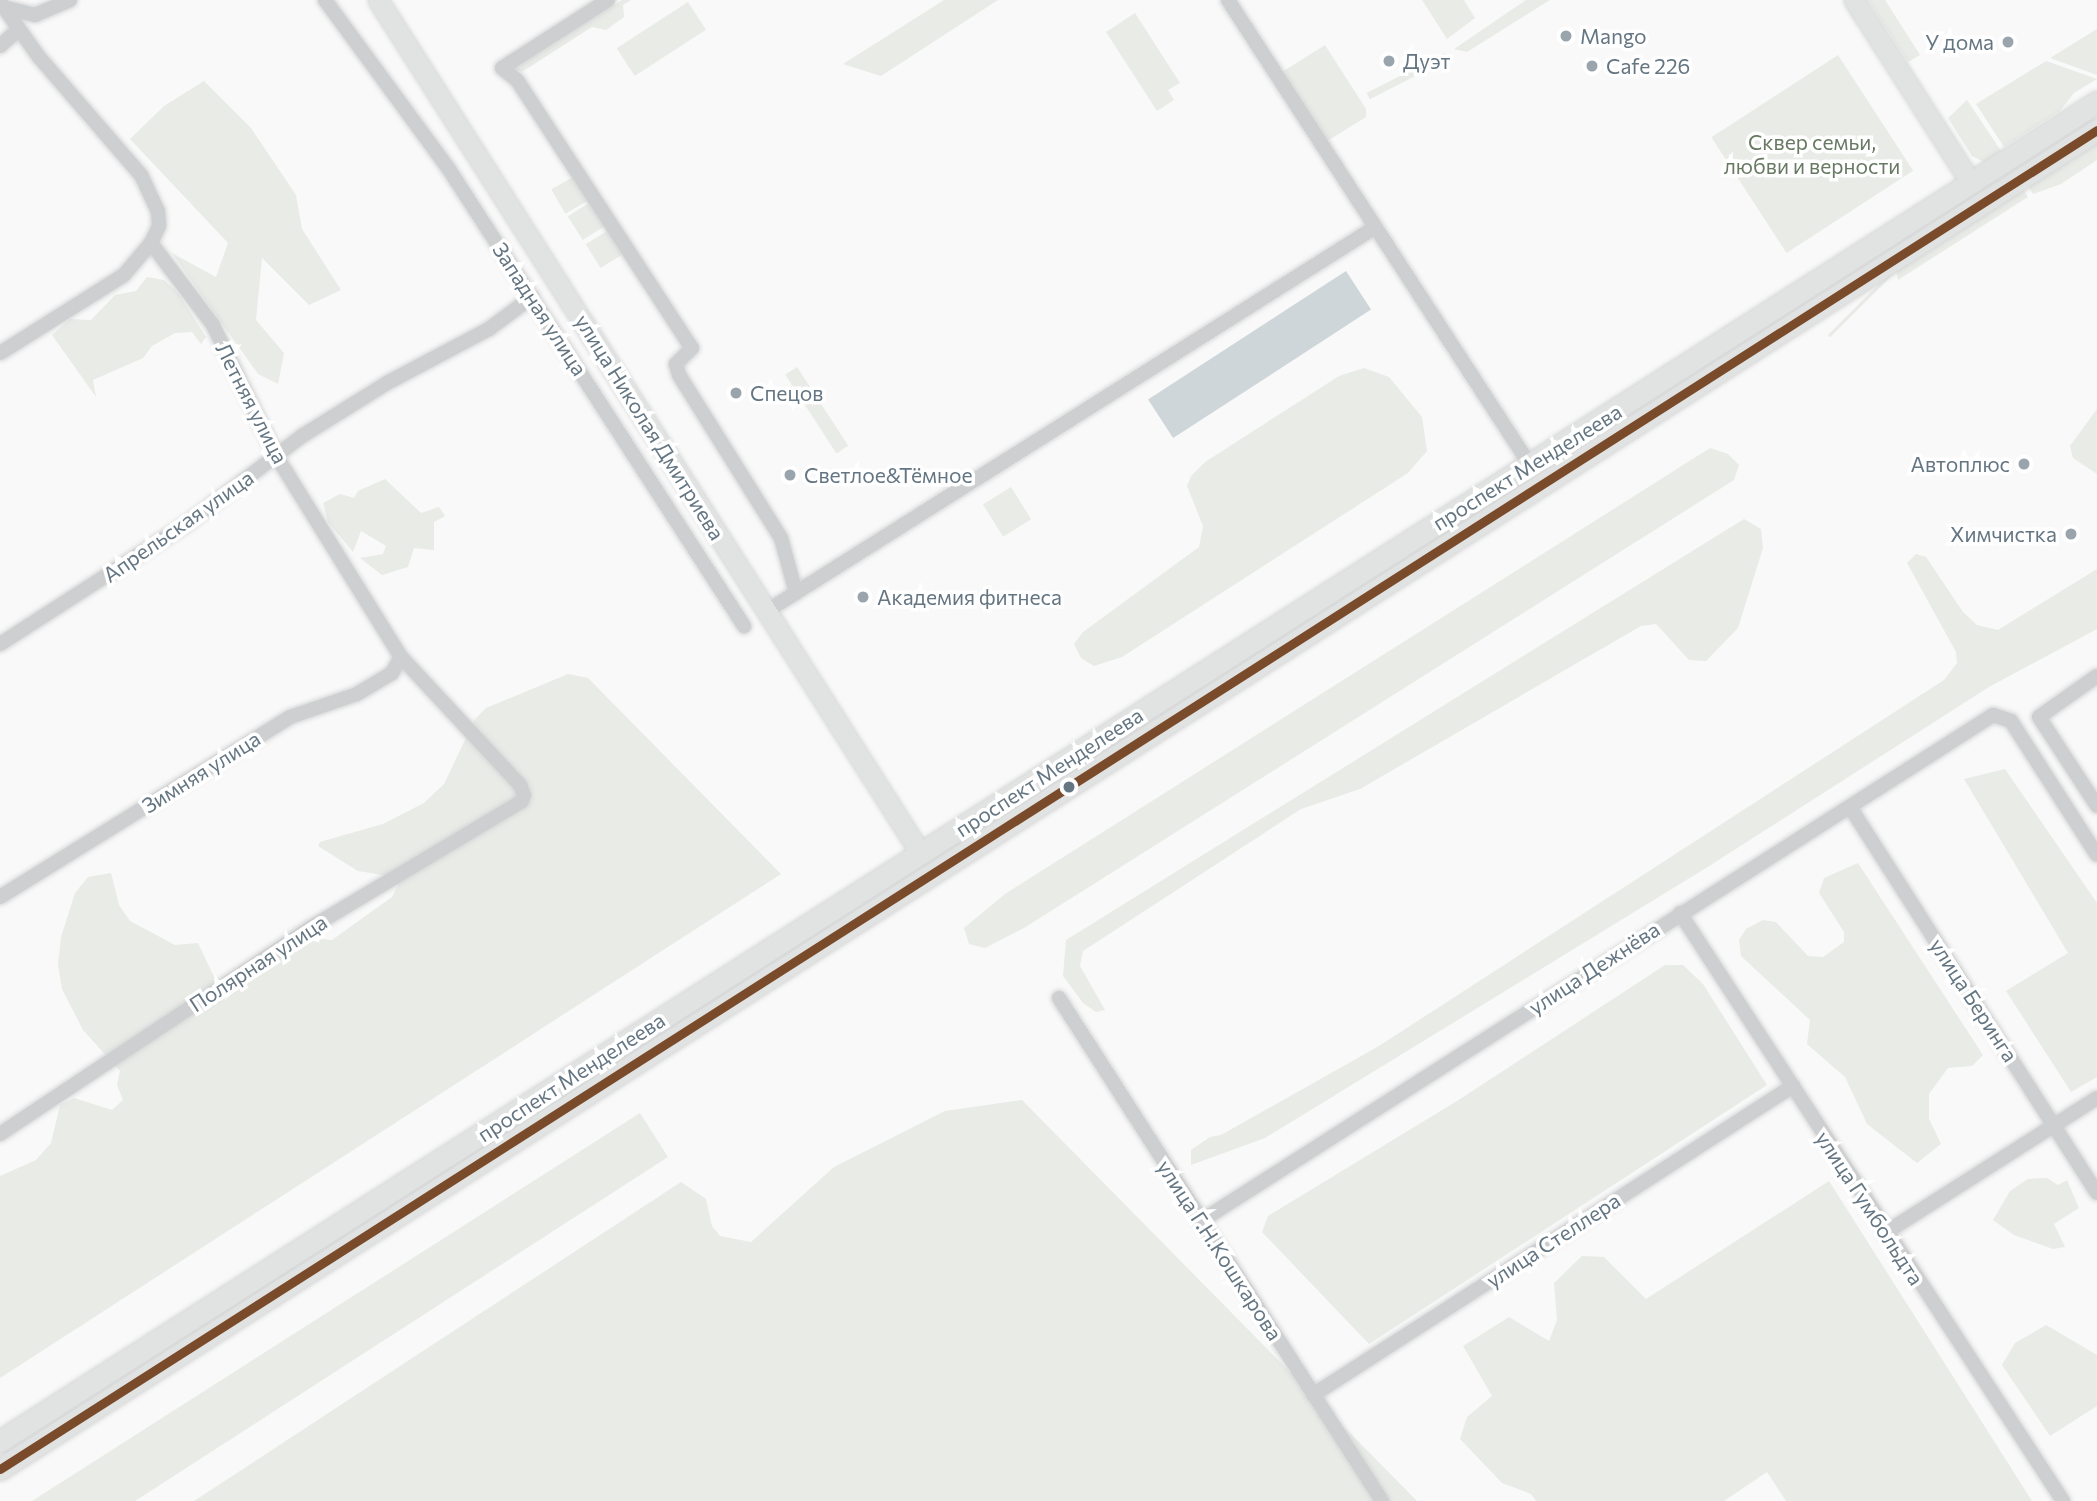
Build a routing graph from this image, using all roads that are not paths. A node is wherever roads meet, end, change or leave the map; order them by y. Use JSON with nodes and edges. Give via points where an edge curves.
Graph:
{"nodes":[{"id":1,"x":70,"y":0,"type":"edge"},
{"id":2,"x":326,"y":0,"type":"edge"},
{"id":3,"x":378,"y":0,"type":"edge"},
{"id":4,"x":608,"y":0,"type":"edge"},
{"id":5,"x":1228,"y":0,"type":"edge"},
{"id":6,"x":1854,"y":0,"type":"edge"},
{"id":7,"x":2,"y":5,"type":"edge"},
{"id":8,"x":18,"y":30,"type":"junction"},
{"id":9,"x":0,"y":46,"type":"edge"},
{"id":10,"x":2097,"y":102,"type":"edge"},
{"id":11,"x":2097,"y":130,"type":"edge"},
{"id":12,"x":1971,"y":183,"type":"junction"},
{"id":13,"x":1983,"y":203,"type":"junction"},
{"id":14,"x":1374,"y":228,"type":"junction"},
{"id":15,"x":151,"y":243,"type":"junction"},
{"id":16,"x":532,"y":297,"type":"junction"},
{"id":17,"x":1785,"y":302,"type":"junction"},
{"id":18,"x":1798,"y":322,"type":"junction"},
{"id":19,"x":0,"y":353,"type":"edge"},
{"id":20,"x":277,"y":457,"type":"junction"},
{"id":21,"x":1530,"y":465,"type":"junction"},
{"id":22,"x":796,"y":593,"type":"junction"},
{"id":23,"x":767,"y":611,"type":"junction"},
{"id":24,"x":744,"y":626,"type":"dead end"},
{"id":25,"x":0,"y":645,"type":"edge"},
{"id":26,"x":401,"y":657,"type":"junction"},
{"id":27,"x":2097,"y":676,"type":"edge"},
{"id":28,"x":522,"y":801,"type":"joint"},
{"id":29,"x":2097,"y":806,"type":"edge"},
{"id":30,"x":1850,"y":807,"type":"junction"},
{"id":31,"x":921,"y":854,"type":"junction"},
{"id":32,"x":2097,"y":855,"type":"edge"},
{"id":33,"x":0,"y":897,"type":"edge"},
{"id":34,"x":1680,"y":913,"type":"junction"},
{"id":35,"x":1059,"y":998,"type":"dead end"},
{"id":36,"x":1793,"y":1086,"type":"junction"},
{"id":37,"x":2097,"y":1098,"type":"edge"},
{"id":38,"x":2054,"y":1125,"type":"junction"},
{"id":39,"x":0,"y":1133,"type":"edge"},
{"id":40,"x":2097,"y":1193,"type":"edge"},
{"id":41,"x":1201,"y":1221,"type":"junction"},
{"id":42,"x":1885,"y":1233,"type":"junction"},
{"id":43,"x":1313,"y":1395,"type":"junction"},
{"id":44,"x":0,"y":1441,"type":"edge"},
{"id":45,"x":0,"y":1469,"type":"edge"},
{"id":46,"x":1382,"y":1501,"type":"edge"},
{"id":47,"x":2063,"y":1501,"type":"edge"}],
"edges":[{"from":1,"to":7,"type":"street","via":[[35,15]]},
{"from":2,"to":16,"type":"street","name":"Западная улица","via":[[450,171]]},
{"from":3,"to":23,"type":"main road","name":"улица Николая Дмитриева"},
{"from":4,"to":22,"type":"street","via":[[502,68],[517,79],[692,348],[676,365],[679,375],[781,538]]},
{"from":5,"to":14,"type":"street"},
{"from":6,"to":12,"type":"main road"},
{"from":7,"to":8,"type":"street"},
{"from":8,"to":9,"type":"street"},
{"from":8,"to":15,"type":"street","via":[[141,175],[158,211],[159,226]]},
{"from":10,"to":12,"type":"main road","name":"проспект Менделеева"},
{"from":11,"to":13,"type":"main road","name":"проспект Менделеева"},
{"from":12,"to":13,"type":"main road"},
{"from":12,"to":17,"type":"main road","name":"проспект Менделеева"},
{"from":13,"to":18,"type":"main road","name":"проспект Менделеева"},
{"from":14,"to":21,"type":"street"},
{"from":14,"to":22,"type":"street"},
{"from":15,"to":19,"type":"street","via":[[124,275]]},
{"from":15,"to":20,"type":"street","name":"Летняя улица","via":[[213,325]]},
{"from":16,"to":20,"type":"street","name":"Апрельская улица","via":[[489,329],[366,396]]},
{"from":16,"to":24,"type":"street","name":"Западная улица"},
{"from":17,"to":18,"type":"main road"},
{"from":17,"to":21,"type":"main road","name":"проспект Менделеева"},
{"from":18,"to":45,"type":"main road","name":"проспект Менделеева"},
{"from":20,"to":25,"type":"street","name":"Апрельская улица","via":[[189,522]]},
{"from":20,"to":26,"type":"street","name":"Летняя улица"},
{"from":21,"to":31,"type":"main road","name":"проспект Менделеева"},
{"from":22,"to":23,"type":"street"},
{"from":23,"to":31,"type":"main road","name":"улица Николая Дмитриева"},
{"from":26,"to":28,"type":"street","name":"Летняя улица","via":[[520,785]]},
{"from":26,"to":33,"type":"street","name":"Зимняя улица","via":[[392,673],[357,694],[290,717]]},
{"from":27,"to":29,"type":"street","via":[[2039,717]]},
{"from":28,"to":39,"type":"street","name":"Полярная улица","via":[[310,928]]},
{"from":30,"to":32,"type":"street","name":"улица Дежнёва","via":[[1999,714],[2011,721]]},
{"from":30,"to":34,"type":"street","name":"улица Дежнёва"},
{"from":30,"to":38,"type":"street","name":"улица Беринга"},
{"from":31,"to":44,"type":"main road","name":"проспект Менделеева"},
{"from":34,"to":36,"type":"street","name":"улица Гумбольдта"},
{"from":34,"to":41,"type":"street","name":"улица Дежнёва"},
{"from":35,"to":41,"type":"street","name":"улица Г.Н.Кошкарова"},
{"from":36,"to":42,"type":"street","name":"улица Гумбольдта"},
{"from":36,"to":43,"type":"street","name":"улица Стеллера"},
{"from":37,"to":38,"type":"street"},
{"from":38,"to":40,"type":"street","name":"улица Беринга"},
{"from":38,"to":42,"type":"street"},
{"from":41,"to":43,"type":"street","name":"улица Г.Н.Кошкарова"},
{"from":42,"to":47,"type":"street","name":"улица Гумбольдта"},
{"from":43,"to":46,"type":"street","name":"улица Г.Н.Кошкарова"}]}
